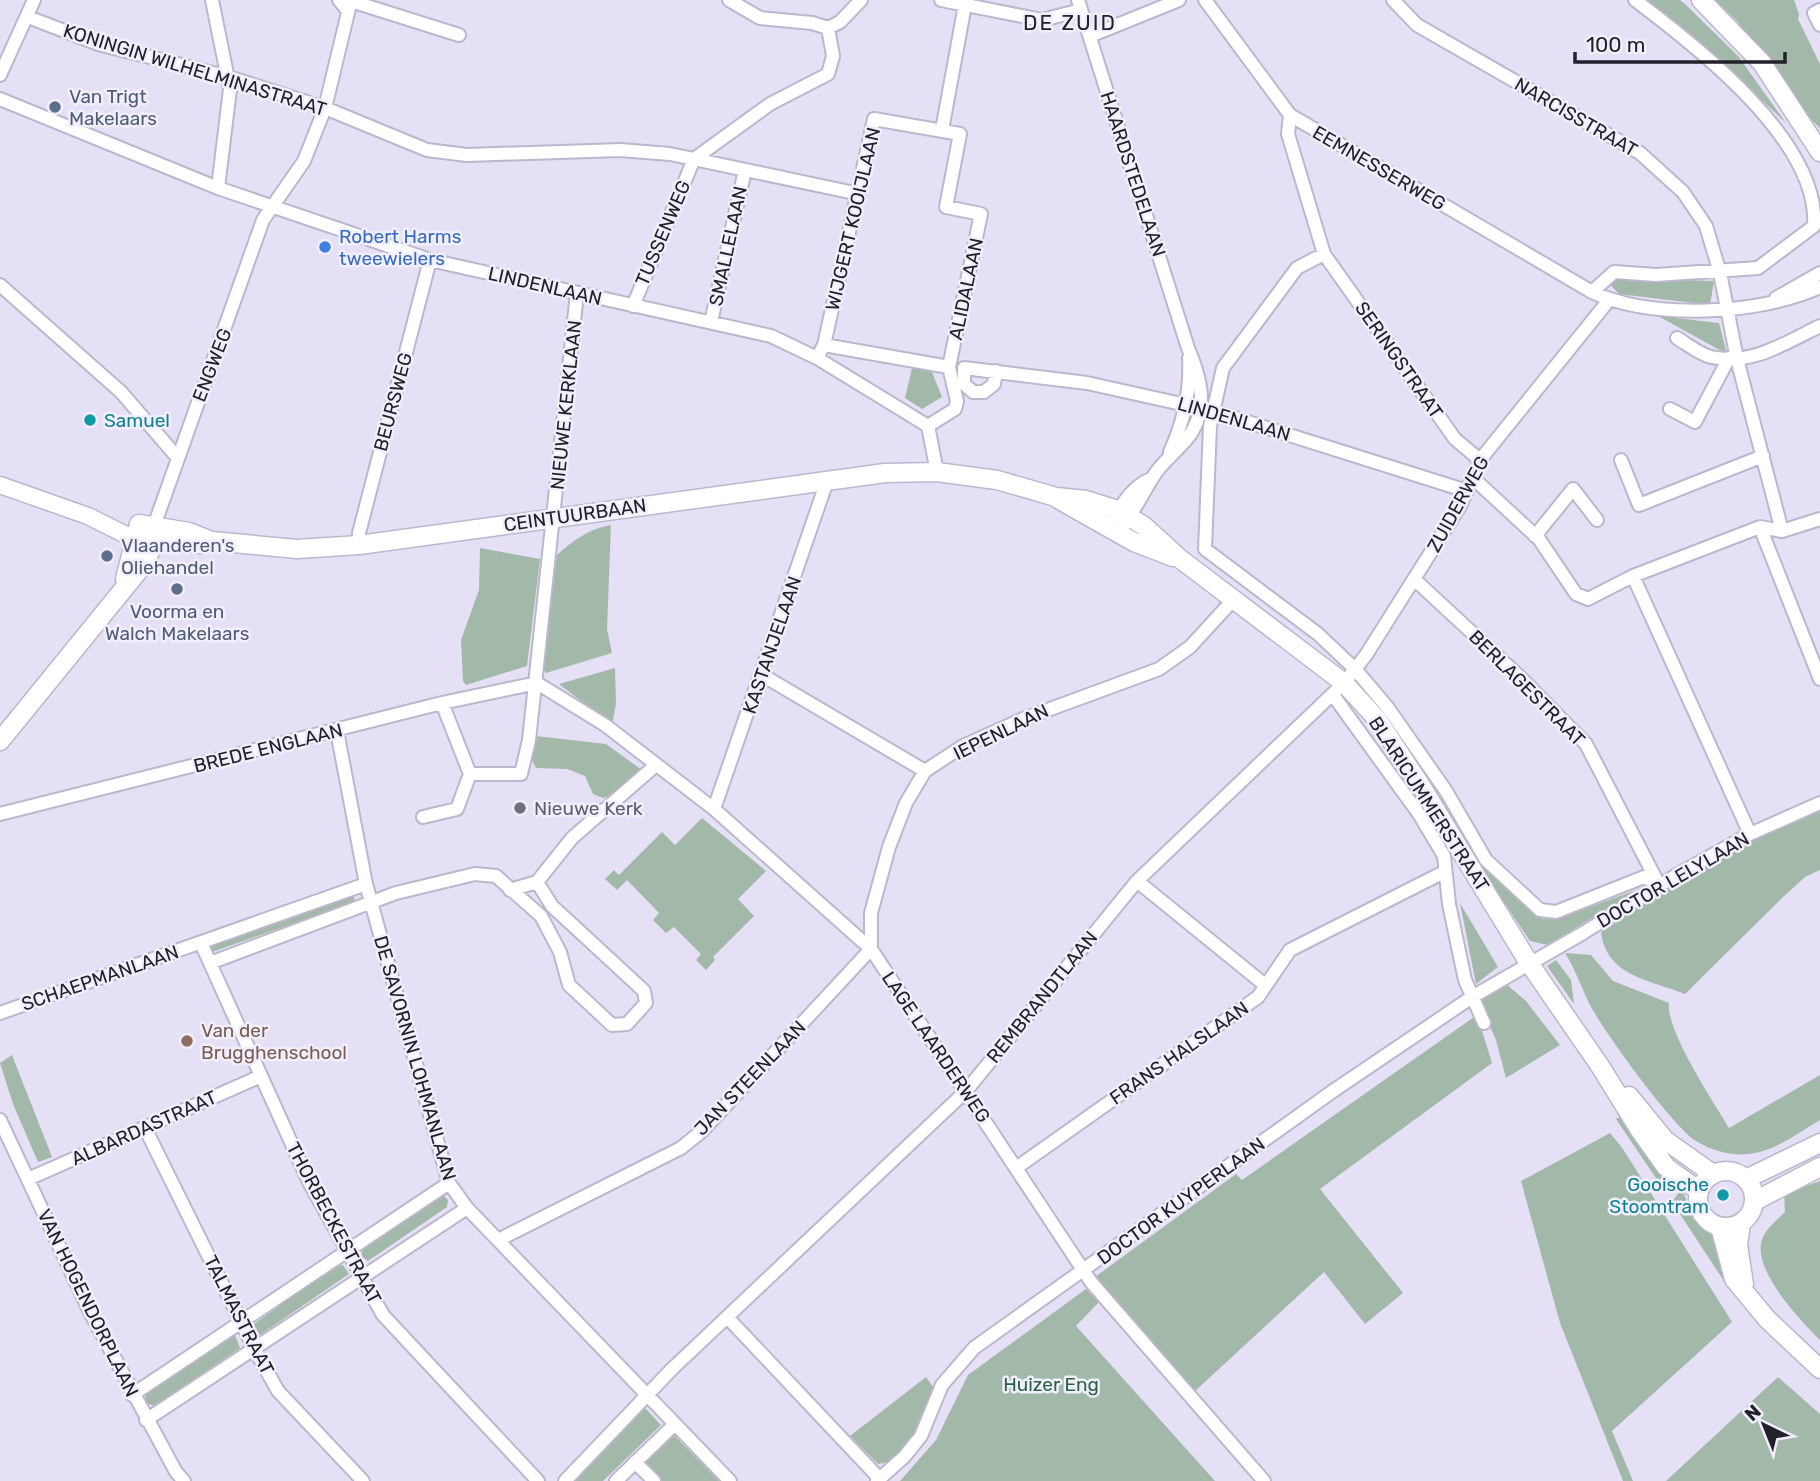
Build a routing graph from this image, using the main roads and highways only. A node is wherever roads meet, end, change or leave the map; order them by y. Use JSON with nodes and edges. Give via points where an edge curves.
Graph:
{"nodes":[{"id":1,"x":1701,"y":0,"type":"edge"},
{"id":2,"x":1820,"y":152,"type":"edge"},
{"id":3,"x":937,"y":472,"type":"joint"},
{"id":4,"x":1056,"y":497,"type":"junction"},
{"id":5,"x":1180,"y":558,"type":"junction"},
{"id":6,"x":0,"y":741,"type":"edge"},
{"id":7,"x":1600,"y":1066,"type":"junction"},
{"id":8,"x":1820,"y":1143,"type":"edge"},
{"id":9,"x":1820,"y":1167,"type":"edge"},
{"id":10,"x":1713,"y":1174,"type":"junction"},
{"id":11,"x":1746,"y":1179,"type":"junction"},
{"id":12,"x":1699,"y":1191,"type":"junction"},
{"id":13,"x":1755,"y":1201,"type":"junction"},
{"id":14,"x":1741,"y":1223,"type":"junction"},
{"id":15,"x":1720,"y":1227,"type":"junction"},
{"id":16,"x":1749,"y":1297,"type":"junction"},
{"id":17,"x":1820,"y":1369,"type":"edge"}],
"edges":[{"from":1,"to":2,"type":"main road","via":[[1762,63]]},
{"from":3,"to":4,"type":"main road","name":"BLARICUMMERSTRAAT","via":[[997,480]]},
{"from":3,"to":6,"type":"main road","name":"CEINTUURBAAN","via":[[885,473],[359,545],[297,549],[212,541],[200,544],[145,533],[123,586]]},
{"from":4,"to":5,"type":"main road","name":"BLARICUMMERSTRAAT","via":[[1113,530]]},
{"from":4,"to":5,"type":"main road","name":"BLARICUMMERSTRAAT","via":[[1086,500],[1124,514]]},
{"from":5,"to":7,"type":"main road","name":"BLARICUMMERSTRAAT","via":[[1344,682],[1377,719],[1529,963]]},
{"from":7,"to":10,"type":"main road","name":"BLARICUMMERSTRAAT","via":[[1665,1140]]},
{"from":7,"to":12,"type":"main road","name":"BLARICUMMERSTRAAT","via":[[1666,1167]]},
{"from":8,"to":11,"type":"main road"},
{"from":9,"to":13,"type":"main road"},
{"from":10,"to":11,"type":"main road","via":[[1730,1171]]},
{"from":10,"to":12,"type":"main road"},
{"from":11,"to":13,"type":"main road"},
{"from":12,"to":15,"type":"main road","via":[[1704,1217]]},
{"from":13,"to":14,"type":"main road"},
{"from":14,"to":15,"type":"main road"},
{"from":14,"to":16,"type":"main road","via":[[1741,1274]]},
{"from":15,"to":16,"type":"main road","via":[[1729,1268]]},
{"from":16,"to":17,"type":"main road"}]}
